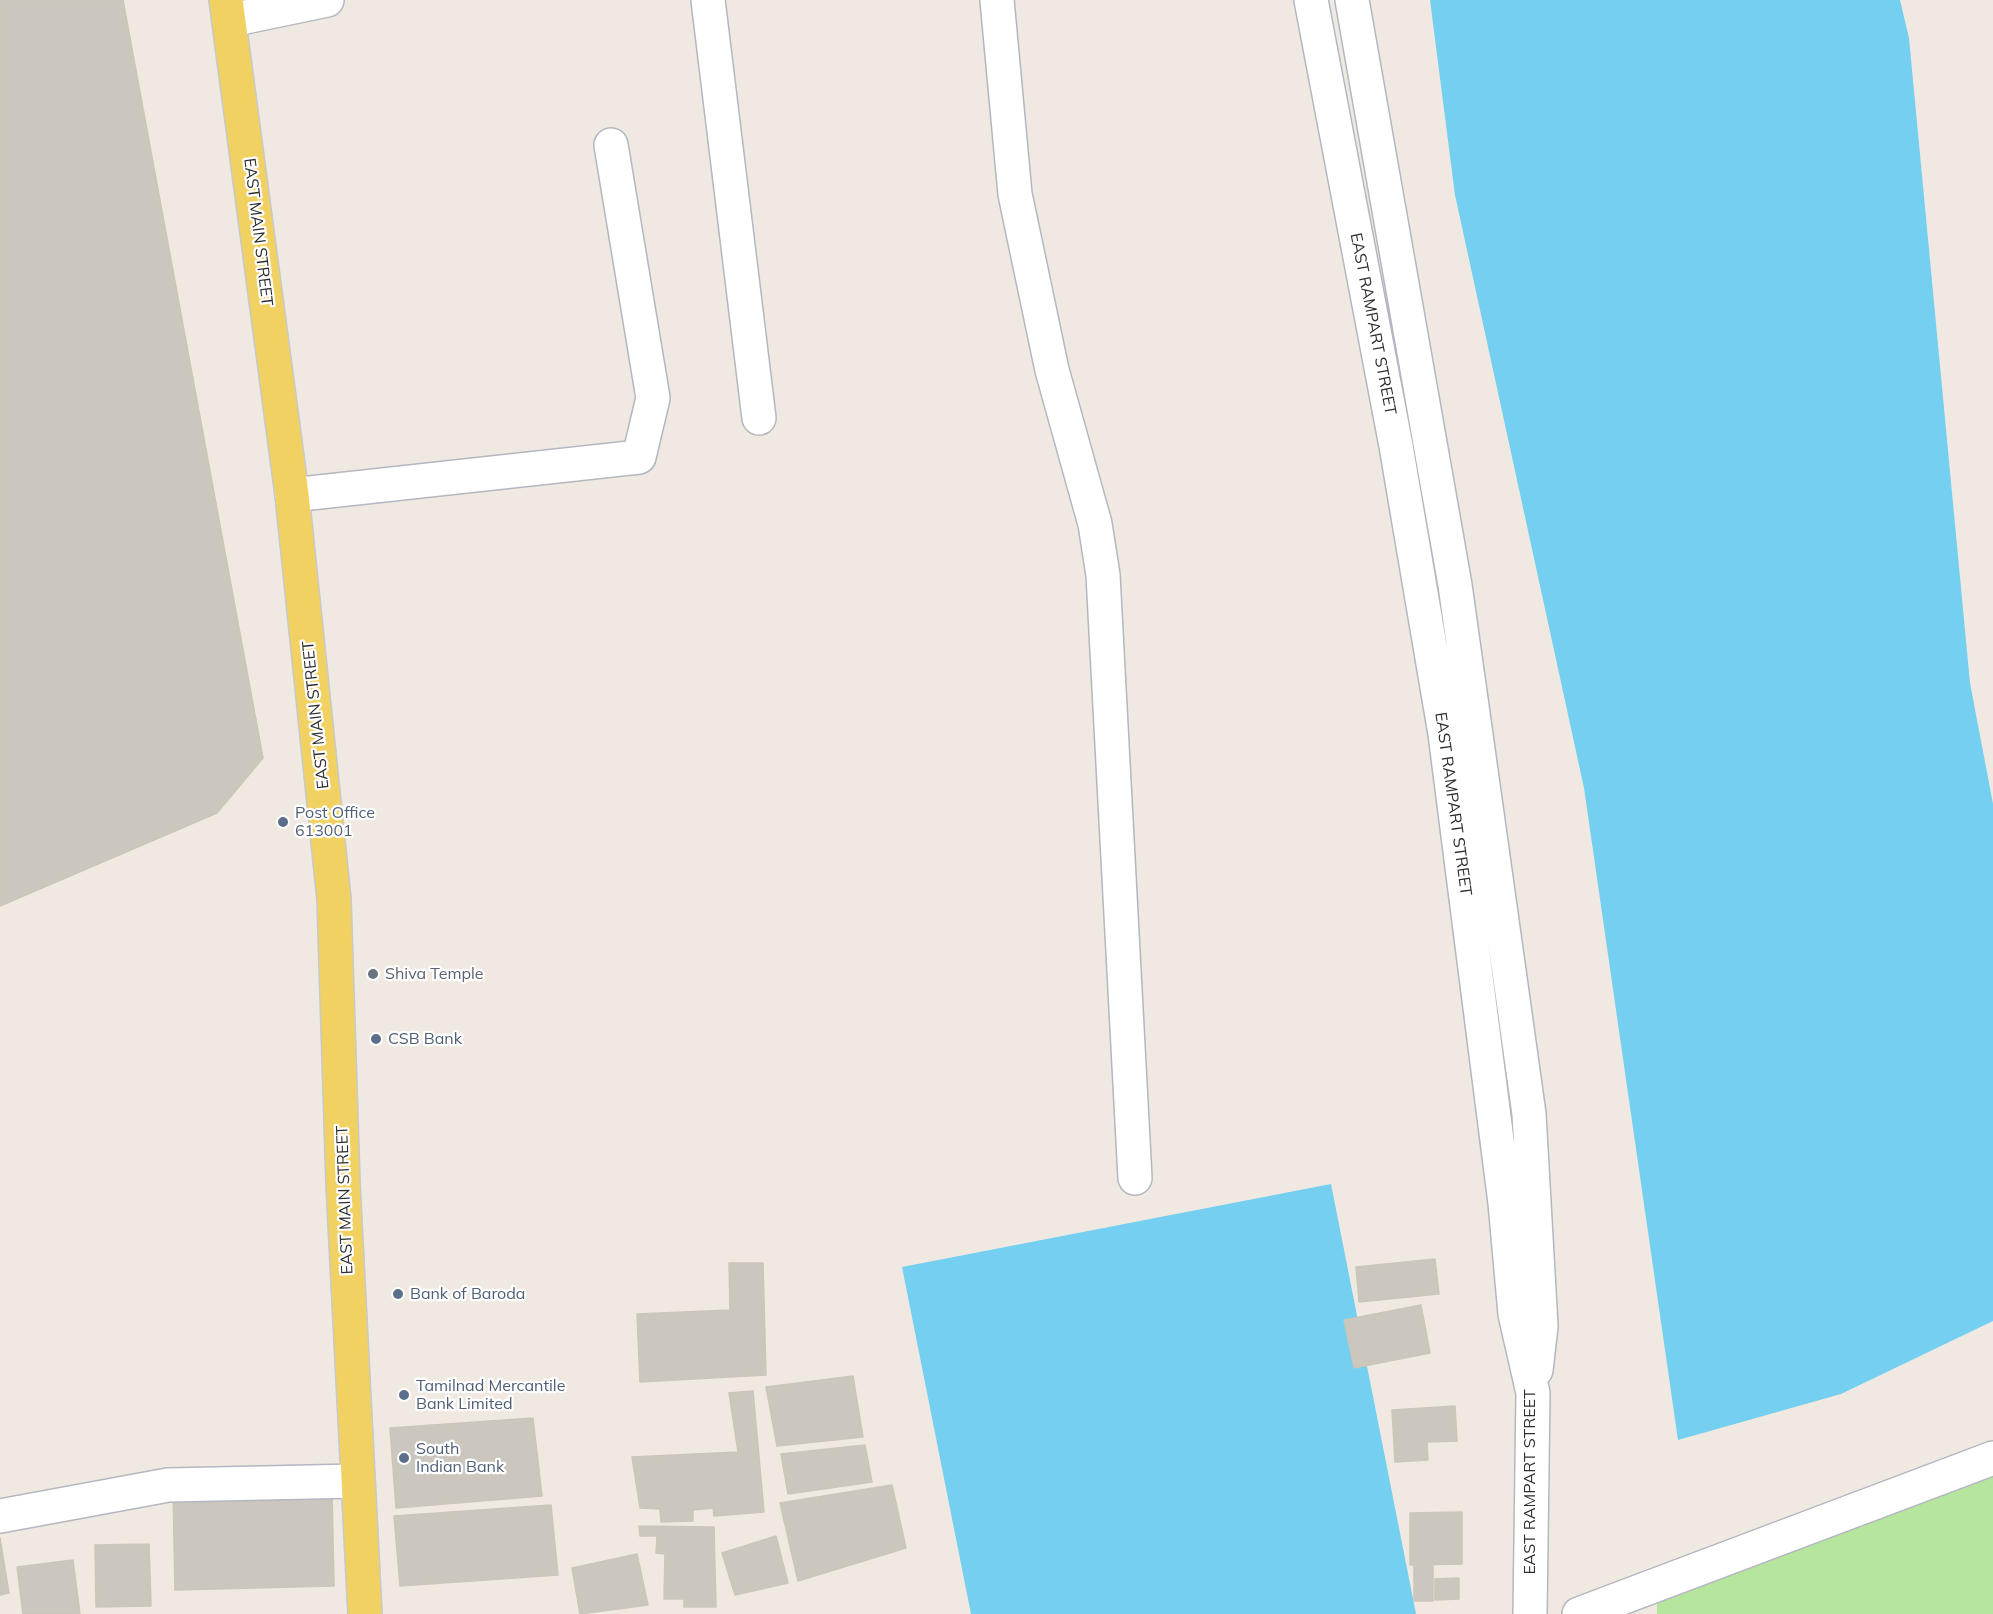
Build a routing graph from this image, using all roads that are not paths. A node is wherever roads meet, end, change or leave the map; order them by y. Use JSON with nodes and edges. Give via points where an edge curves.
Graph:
{"nodes":[{"id":1,"x":327,"y":0,"type":"edge"},
{"id":2,"x":708,"y":0,"type":"edge"},
{"id":3,"x":997,"y":0,"type":"edge"},
{"id":4,"x":1311,"y":0,"type":"edge"},
{"id":5,"x":1352,"y":0,"type":"edge"},
{"id":6,"x":229,"y":10,"type":"edge"},
{"id":7,"x":610,"y":145,"type":"dead end"},
{"id":8,"x":759,"y":418,"type":"dead end"},
{"id":9,"x":292,"y":495,"type":"junction"},
{"id":10,"x":1135,"y":1178,"type":"dead end"},
{"id":11,"x":1533,"y":1393,"type":"junction"},
{"id":12,"x":1993,"y":1458,"type":"edge"},
{"id":13,"x":357,"y":1481,"type":"junction"},
{"id":14,"x":0,"y":1516,"type":"edge"},
{"id":15,"x":365,"y":1614,"type":"edge"},
{"id":16,"x":1530,"y":1614,"type":"edge"},
{"id":17,"x":1579,"y":1614,"type":"edge"}],
"edges":[{"from":1,"to":6,"type":"street"},
{"from":2,"to":8,"type":"street"},
{"from":3,"to":10,"type":"street","via":[[1015,194],[1052,370],[1095,524],[1103,575]]},
{"from":4,"to":11,"type":"street","name":"EAST RAMPART STREET","via":[[1396,446],[1445,734],[1493,1097],[1515,1314]]},
{"from":5,"to":11,"type":"street","via":[[1455,585],[1529,1114],[1541,1326]]},
{"from":6,"to":9,"type":"main road","name":"EAST MAIN STREET"},
{"from":7,"to":9,"type":"street","via":[[653,398],[639,457]]},
{"from":9,"to":13,"type":"main road","name":"EAST MAIN STREET","via":[[334,899]]},
{"from":11,"to":16,"type":"street","name":"EAST RAMPART STREET"},
{"from":12,"to":17,"type":"street"},
{"from":13,"to":14,"type":"street","via":[[168,1485]]},
{"from":13,"to":15,"type":"main road","name":"EAST MAIN STREET"}]}
